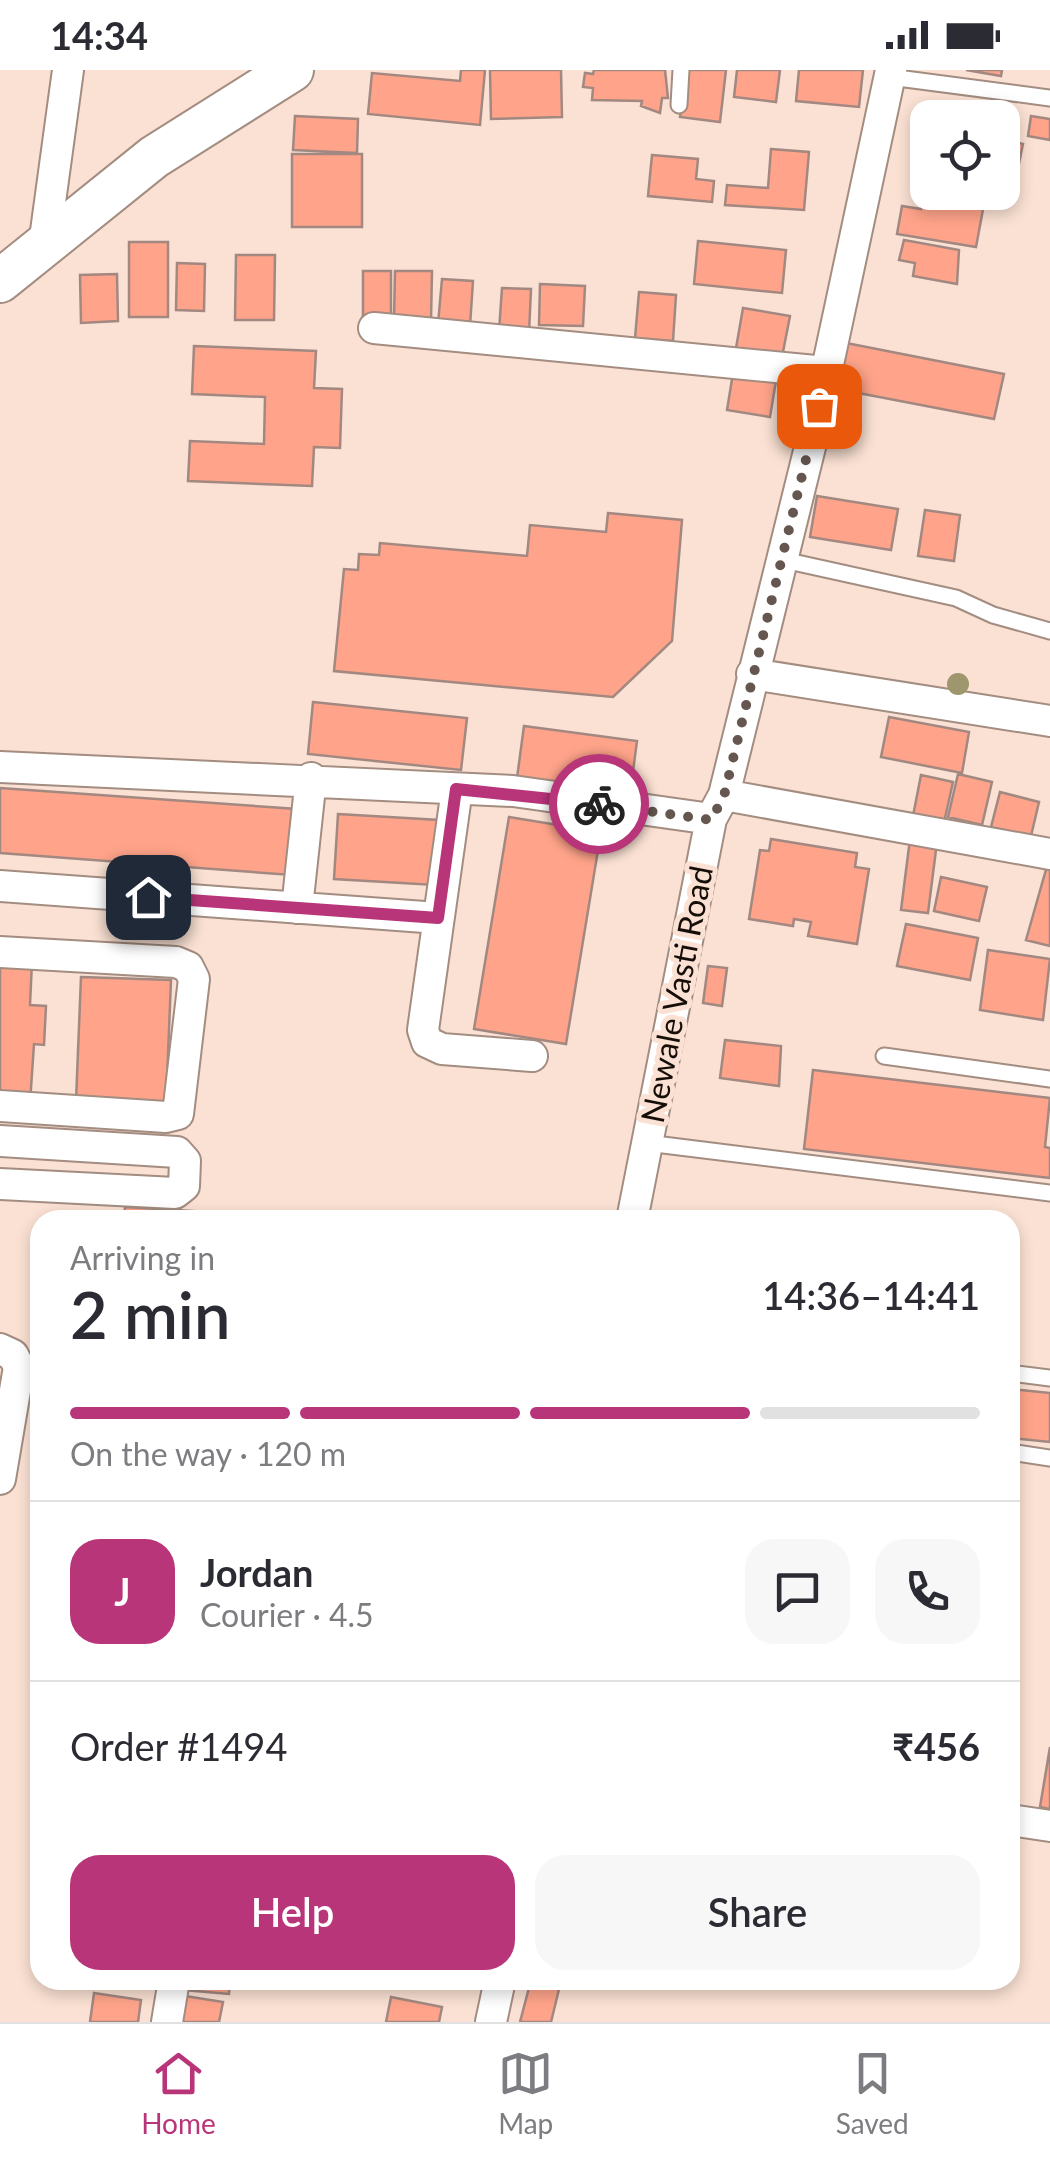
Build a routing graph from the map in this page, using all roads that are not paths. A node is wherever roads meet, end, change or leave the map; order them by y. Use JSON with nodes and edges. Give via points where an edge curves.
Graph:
{"nodes":[{"id":1,"x":68,"y":70,"type":"edge"},
{"id":2,"x":292,"y":70,"type":"edge"},
{"id":3,"x":681,"y":70,"type":"edge"},
{"id":4,"x":891,"y":74,"type":"edge"},
{"id":5,"x":1050,"y":98,"type":"edge"},
{"id":6,"x":679,"y":105,"type":"dead end"},
{"id":7,"x":44,"y":246,"type":"junction"},
{"id":8,"x":0,"y":280,"type":"edge"},
{"id":9,"x":374,"y":328,"type":"dead end"},
{"id":10,"x":826,"y":372,"type":"junction"},
{"id":11,"x":779,"y":559,"type":"junction"},
{"id":12,"x":1050,"y":631,"type":"edge"},
{"id":13,"x":752,"y":674,"type":"junction"},
{"id":14,"x":1050,"y":721,"type":"edge"},
{"id":15,"x":0,"y":767,"type":"edge"},
{"id":16,"x":311,"y":778,"type":"junction"},
{"id":17,"x":456,"y":789,"type":"junction"},
{"id":18,"x":717,"y":808,"type":"junction"},
{"id":19,"x":1050,"y":854,"type":"edge"},
{"id":20,"x":0,"y":886,"type":"edge"},
{"id":21,"x":297,"y":908,"type":"junction"},
{"id":22,"x":438,"y":918,"type":"junction"},
{"id":23,"x":0,"y":952,"type":"edge"},
{"id":24,"x":532,"y":1056,"type":"dead end"},
{"id":25,"x":884,"y":1056,"type":"dead end"},
{"id":26,"x":1050,"y":1079,"type":"edge"},
{"id":27,"x":0,"y":1106,"type":"edge"},
{"id":28,"x":0,"y":1141,"type":"edge"},
{"id":29,"x":647,"y":1144,"type":"junction"},
{"id":30,"x":0,"y":1184,"type":"edge"},
{"id":31,"x":1050,"y":1192,"type":"edge"},
{"id":32,"x":634,"y":1210,"type":"edge"},
{"id":33,"x":18,"y":1355,"type":"edge"},
{"id":34,"x":1020,"y":1375,"type":"edge"},
{"id":35,"x":1050,"y":1378,"type":"edge"},
{"id":36,"x":1020,"y":1454,"type":"edge"},
{"id":37,"x":1050,"y":1458,"type":"edge"},
{"id":38,"x":0,"y":1479,"type":"edge"},
{"id":39,"x":1020,"y":1822,"type":"edge"},
{"id":40,"x":1050,"y":1826,"type":"edge"},
{"id":41,"x":173,"y":1990,"type":"edge"},
{"id":42,"x":498,"y":1990,"type":"edge"},
{"id":43,"x":168,"y":2022,"type":"edge"},
{"id":44,"x":491,"y":2022,"type":"edge"}],
"edges":[{"from":1,"to":7,"type":"street"},
{"from":2,"to":7,"type":"main road","via":[[154,157]]},
{"from":3,"to":6,"type":"lane"},
{"from":4,"to":5,"type":"lane"},
{"from":4,"to":10,"type":"street","name":"Newale Vasti Road"},
{"from":7,"to":8,"type":"main road"},
{"from":9,"to":10,"type":"street"},
{"from":10,"to":11,"type":"street","name":"Newale Vasti Road"},
{"from":11,"to":12,"type":"lane","via":[[956,598]]},
{"from":11,"to":13,"type":"street","name":"Newale Vasti Road"},
{"from":13,"to":14,"type":"street"},
{"from":13,"to":18,"type":"street","name":"Newale Vasti Road"},
{"from":15,"to":16,"type":"street"},
{"from":16,"to":17,"type":"street"},
{"from":16,"to":21,"type":"street"},
{"from":17,"to":18,"type":"street"},
{"from":17,"to":22,"type":"street"},
{"from":18,"to":19,"type":"street"},
{"from":18,"to":29,"type":"street","name":"Newale Vasti Road"},
{"from":20,"to":21,"type":"street"},
{"from":21,"to":22,"type":"street"},
{"from":22,"to":24,"type":"street","via":[[423,1030],[427,1042]]},
{"from":23,"to":27,"type":"street","via":[[176,962],[194,979],[178,1114]]},
{"from":25,"to":26,"type":"lane"},
{"from":28,"to":30,"type":"street","via":[[177,1152],[186,1161],[184,1186],[176,1194]]},
{"from":29,"to":31,"type":"lane"},
{"from":29,"to":32,"type":"street","name":"Newale Vasti Road"},
{"from":33,"to":38,"type":"street","via":[[19,1383]]},
{"from":34,"to":35,"type":"lane"},
{"from":36,"to":37,"type":"lane"},
{"from":39,"to":40,"type":"street"},
{"from":41,"to":43,"type":"street"},
{"from":42,"to":44,"type":"street"}]}
